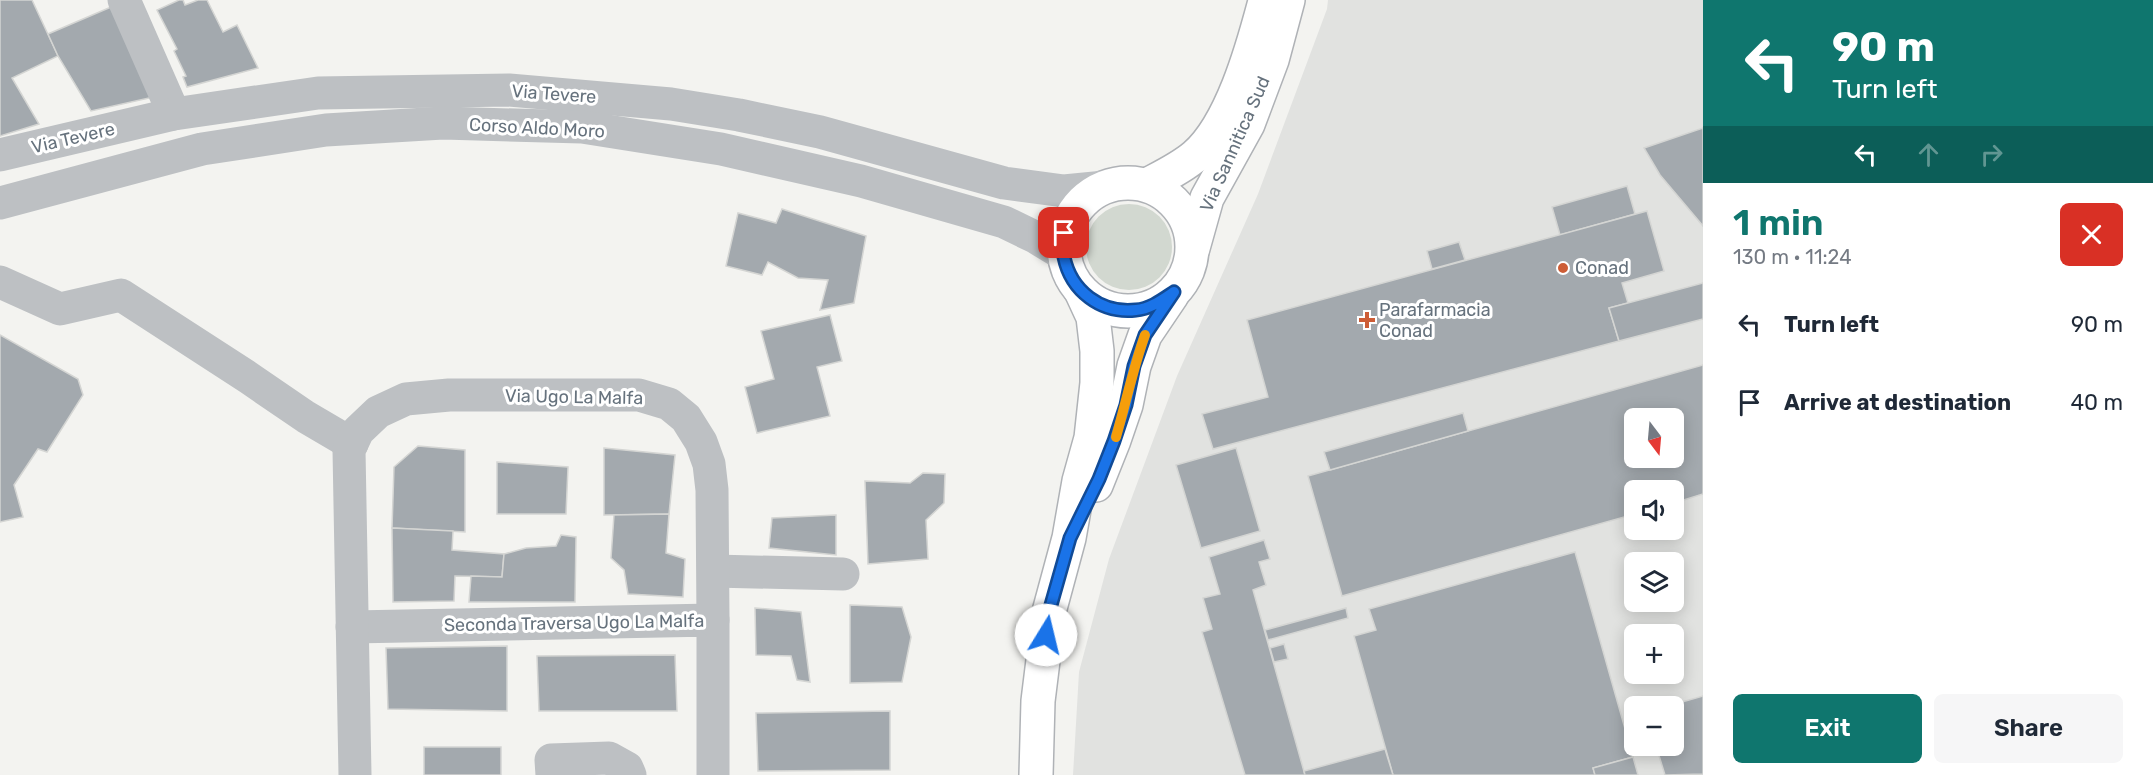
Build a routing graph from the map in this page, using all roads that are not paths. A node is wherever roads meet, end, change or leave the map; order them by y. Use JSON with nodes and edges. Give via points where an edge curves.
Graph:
{"nodes":[{"id":1,"x":124,"y":0,"type":"edge"},
{"id":2,"x":1266,"y":0,"type":"edge"},
{"id":3,"x":1288,"y":0,"type":"edge"},
{"id":4,"x":174,"y":114,"type":"junction"},
{"id":5,"x":0,"y":155,"type":"edge"},
{"id":6,"x":1147,"y":185,"type":"junction"},
{"id":7,"x":1105,"y":187,"type":"junction"},
{"id":8,"x":0,"y":203,"type":"edge"},
{"id":9,"x":1192,"y":253,"type":"junction"},
{"id":10,"x":1063,"y":254,"type":"junction"},
{"id":11,"x":0,"y":282,"type":"edge"},
{"id":12,"x":1081,"y":291,"type":"junction"},
{"id":13,"x":1174,"y":292,"type":"junction"},
{"id":14,"x":352,"y":444,"type":"junction"},
{"id":15,"x":1070,"y":538,"type":"junction"},
{"id":16,"x":714,"y":572,"type":"junction"},
{"id":17,"x":843,"y":574,"type":"dead end"},
{"id":18,"x":713,"y":620,"type":"junction"},
{"id":19,"x":352,"y":627,"type":"junction"},
{"id":20,"x":351,"y":773,"type":"edge"},
{"id":21,"x":552,"y":775,"type":"edge"},
{"id":22,"x":630,"y":775,"type":"edge"},
{"id":23,"x":713,"y":775,"type":"edge"},
{"id":24,"x":1036,"y":775,"type":"edge"}],
"edges":[{"from":1,"to":4,"type":"street"},
{"from":2,"to":6,"type":"main road","name":"Via Sannitica Sud","via":[[1240,81],[1217,129],[1196,155]]},
{"from":3,"to":9,"type":"main road","name":"Via Sannitica Sud","via":[[1272,60],[1248,124],[1207,198]]},
{"from":4,"to":5,"type":"street","name":"Via Tevere"},
{"from":4,"to":7,"type":"street","name":"Via Tevere","via":[[318,93],[509,90],[583,95],[739,115],[820,132],[1004,183],[1064,191]]},
{"from":6,"to":7,"type":"main road","via":[[1126,182]]},
{"from":6,"to":9,"type":"main road","via":[[1167,195],[1182,211],[1191,231]]},
{"from":7,"to":10,"type":"main road","via":[[1086,198],[1072,214],[1064,233]]},
{"from":8,"to":10,"type":"street","name":"Corso Aldo Moro","via":[[202,149],[326,130],[443,123],[582,127],[721,149],[861,181],[1004,222]]},
{"from":9,"to":13,"type":"main road","via":[[1186,274]]},
{"from":10,"to":12,"type":"main road","via":[[1069,274]]},
{"from":11,"to":14,"type":"street","via":[[60,309],[121,295]]},
{"from":12,"to":13,"type":"main road","via":[[1097,304],[1117,310],[1157,304]]},
{"from":12,"to":15,"type":"main road","via":[[1093,317],[1097,383],[1091,438]]},
{"from":13,"to":15,"type":"main road","via":[[1145,335],[1114,441]]},
{"from":14,"to":16,"type":"street","name":"Via Ugo La Malfa","via":[[358,431],[378,412],[406,399],[449,395],[639,394],[669,404],[686,418],[709,464]]},
{"from":14,"to":19,"type":"street"},
{"from":15,"to":24,"type":"main road","via":[[1049,612],[1038,701]]},
{"from":16,"to":17,"type":"street"},
{"from":16,"to":18,"type":"street","name":"Via Ugo La Malfa"},
{"from":18,"to":19,"type":"street","name":"Seconda Traversa Ugo La Malfa"},
{"from":18,"to":23,"type":"street","name":"Seconda Traversa Ugo La Malfa"},
{"from":19,"to":20,"type":"street"},
{"from":21,"to":22,"type":"street","via":[[551,760],[609,758],[627,768]]}]}
